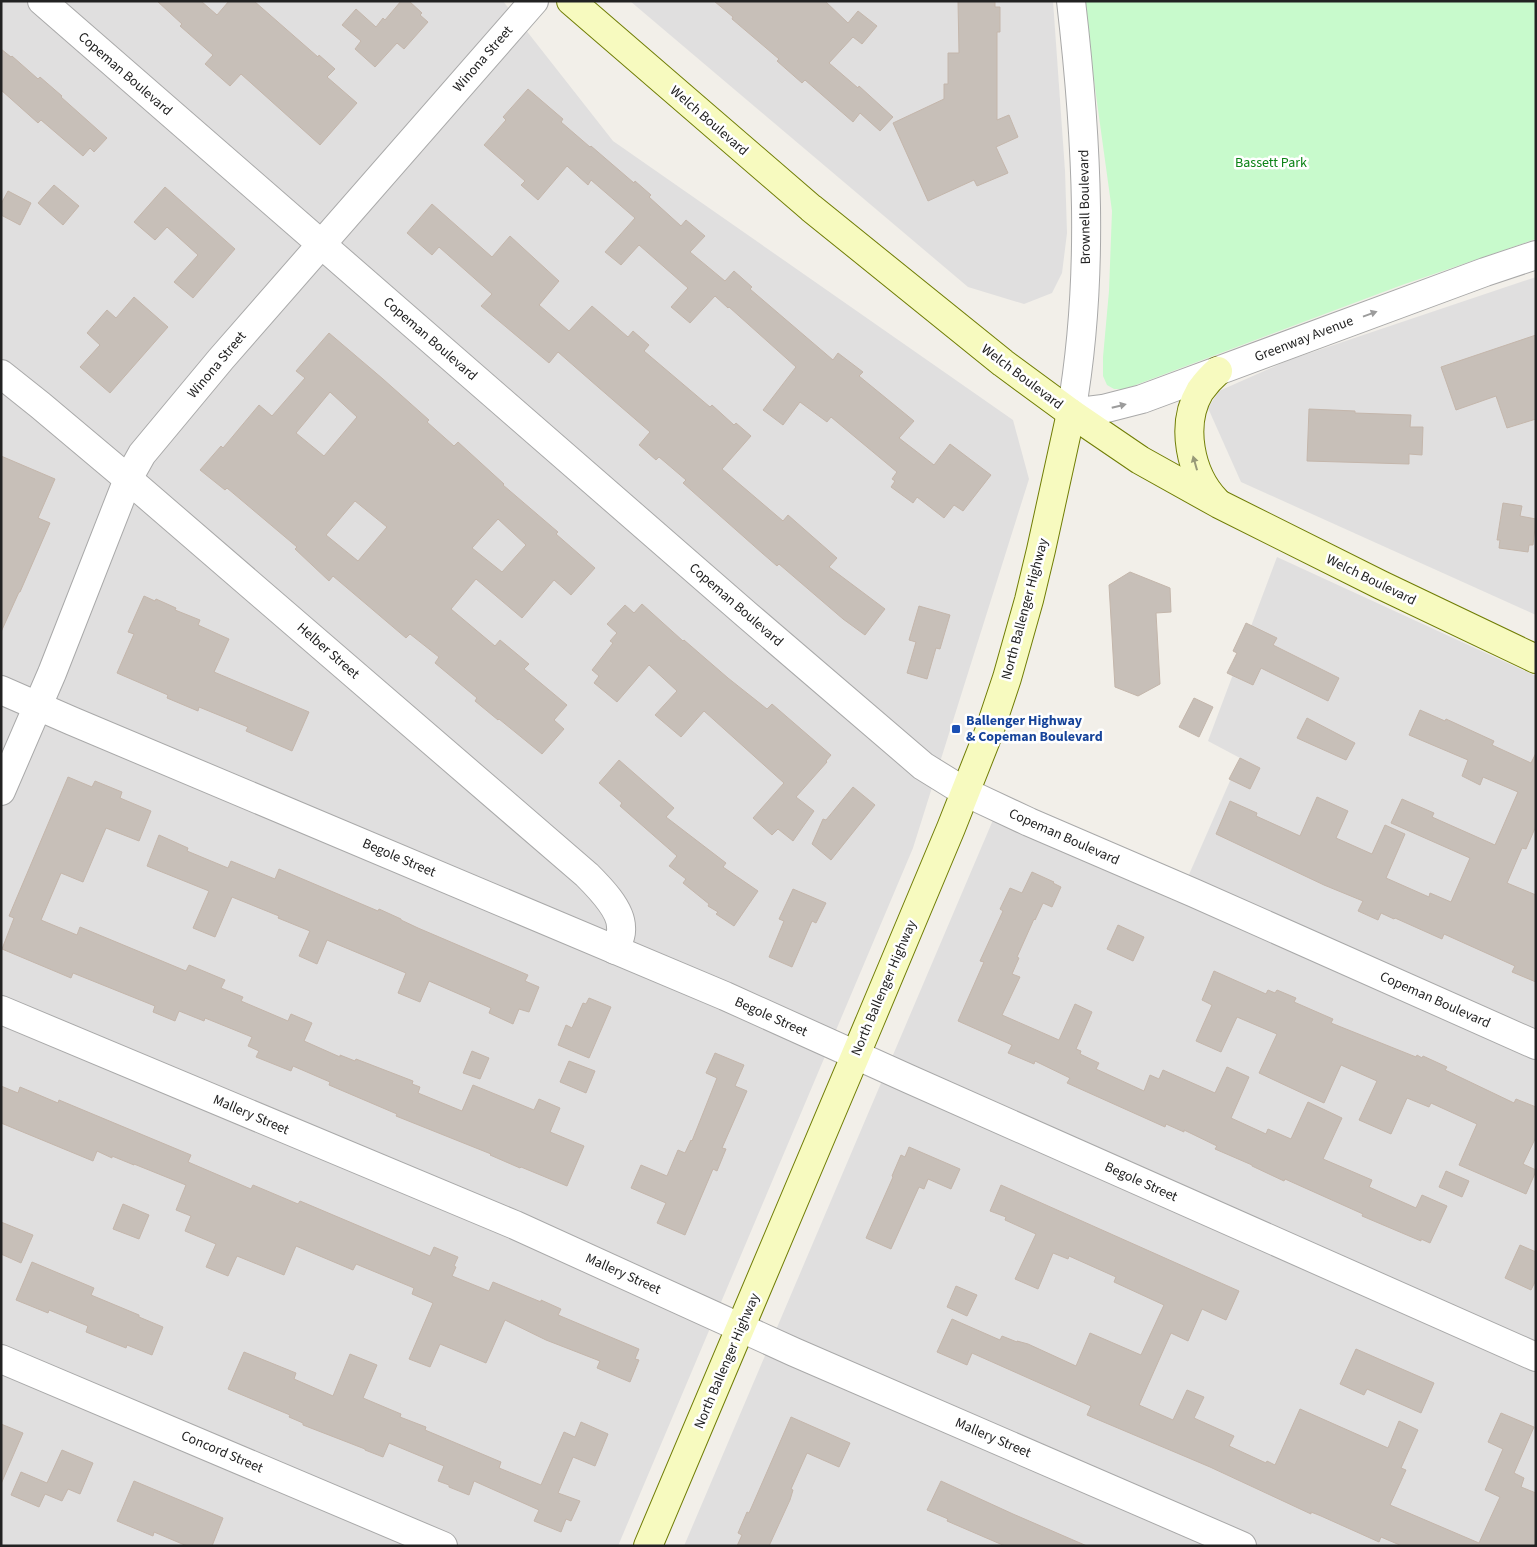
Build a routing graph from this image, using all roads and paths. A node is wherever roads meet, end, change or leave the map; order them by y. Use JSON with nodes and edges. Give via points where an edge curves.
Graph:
{"nodes":[{"id":1,"x":42,"y":1,"type":"edge"},
{"id":2,"x":534,"y":1,"type":"edge"},
{"id":3,"x":570,"y":1,"type":"edge"},
{"id":4,"x":1070,"y":1,"type":"edge"},
{"id":5,"x":321,"y":244,"type":"junction"},
{"id":6,"x":1536,"y":255,"type":"edge"},
{"id":7,"x":1218,"y":371,"type":"junction"},
{"id":8,"x":1,"y":374,"type":"edge"},
{"id":9,"x":1070,"y":413,"type":"junction"},
{"id":10,"x":128,"y":479,"type":"junction"},
{"id":11,"x":1219,"y":504,"type":"junction"},
{"id":12,"x":1536,"y":659,"type":"edge"},
{"id":13,"x":1,"y":690,"type":"edge"},
{"id":14,"x":38,"y":706,"type":"junction"},
{"id":15,"x":1,"y":791,"type":"edge"},
{"id":16,"x":966,"y":792,"type":"junction"},
{"id":17,"x":615,"y":950,"type":"junction"},
{"id":18,"x":1,"y":1010,"type":"edge"},
{"id":19,"x":1536,"y":1045,"type":"edge"},
{"id":20,"x":856,"y":1055,"type":"junction"},
{"id":21,"x":741,"y":1327,"type":"junction"},
{"id":22,"x":1536,"y":1357,"type":"edge"},
{"id":23,"x":1,"y":1359,"type":"edge"},
{"id":24,"x":443,"y":1546,"type":"edge"},
{"id":25,"x":648,"y":1546,"type":"edge"},
{"id":26,"x":1242,"y":1546,"type":"edge"}],
"edges":[{"from":1,"to":5,"type":"street","name":"Copeman Boulevard"},
{"from":2,"to":5,"type":"street","name":"Winona Street"},
{"from":3,"to":9,"type":"main road","name":"Welch Boulevard","via":[[818,214]]},
{"from":4,"to":9,"type":"street","name":"Brownell Boulevard","via":[[1084,137],[1086,215],[1082,319]]},
{"from":5,"to":10,"type":"street","name":"Winona Street","via":[[142,454]]},
{"from":5,"to":16,"type":"street","name":"Copeman Boulevard","via":[[900,747],[923,766]]},
{"from":7,"to":6,"type":"street","name":"Greenway Avenue","one_way":true},
{"from":9,"to":7,"type":"street","name":"Greenway Avenue","one_way":true,"via":[[1121,405]]},
{"from":11,"to":7,"type":"main road","one_way":true,"via":[[1200,480],[1189,435],[1190,415],[1196,398]]},
{"from":8,"to":10,"type":"street","name":"Helber Street"},
{"from":9,"to":11,"type":"main road","name":"Welch Boulevard","via":[[1140,460]]},
{"from":9,"to":16,"type":"main road","name":"North Ballenger Highway","via":[[1029,600],[995,716]]},
{"from":10,"to":14,"type":"street","name":"Winona Street"},
{"from":10,"to":17,"type":"street","name":"Helber Street","via":[[587,875],[608,898],[620,921],[621,934]]},
{"from":11,"to":12,"type":"main road","name":"Welch Boulevard"},
{"from":13,"to":14,"type":"street","name":"Begole Street"},
{"from":14,"to":15,"type":"street","name":"Winona Street"},
{"from":14,"to":17,"type":"street","name":"Begole Street"},
{"from":16,"to":19,"type":"street","name":"Copeman Boulevard"},
{"from":16,"to":20,"type":"main road","name":"North Ballenger Highway"},
{"from":17,"to":20,"type":"street","name":"Begole Street"},
{"from":18,"to":21,"type":"street","name":"Mallery Street","via":[[515,1225]]},
{"from":20,"to":21,"type":"main road","name":"North Ballenger Highway"},
{"from":20,"to":22,"type":"street","name":"Begole Street"},
{"from":21,"to":25,"type":"main road","name":"North Ballenger Highway"},
{"from":21,"to":26,"type":"street","name":"Mallery Street"},
{"from":23,"to":24,"type":"street","name":"Concord Street"}]}
